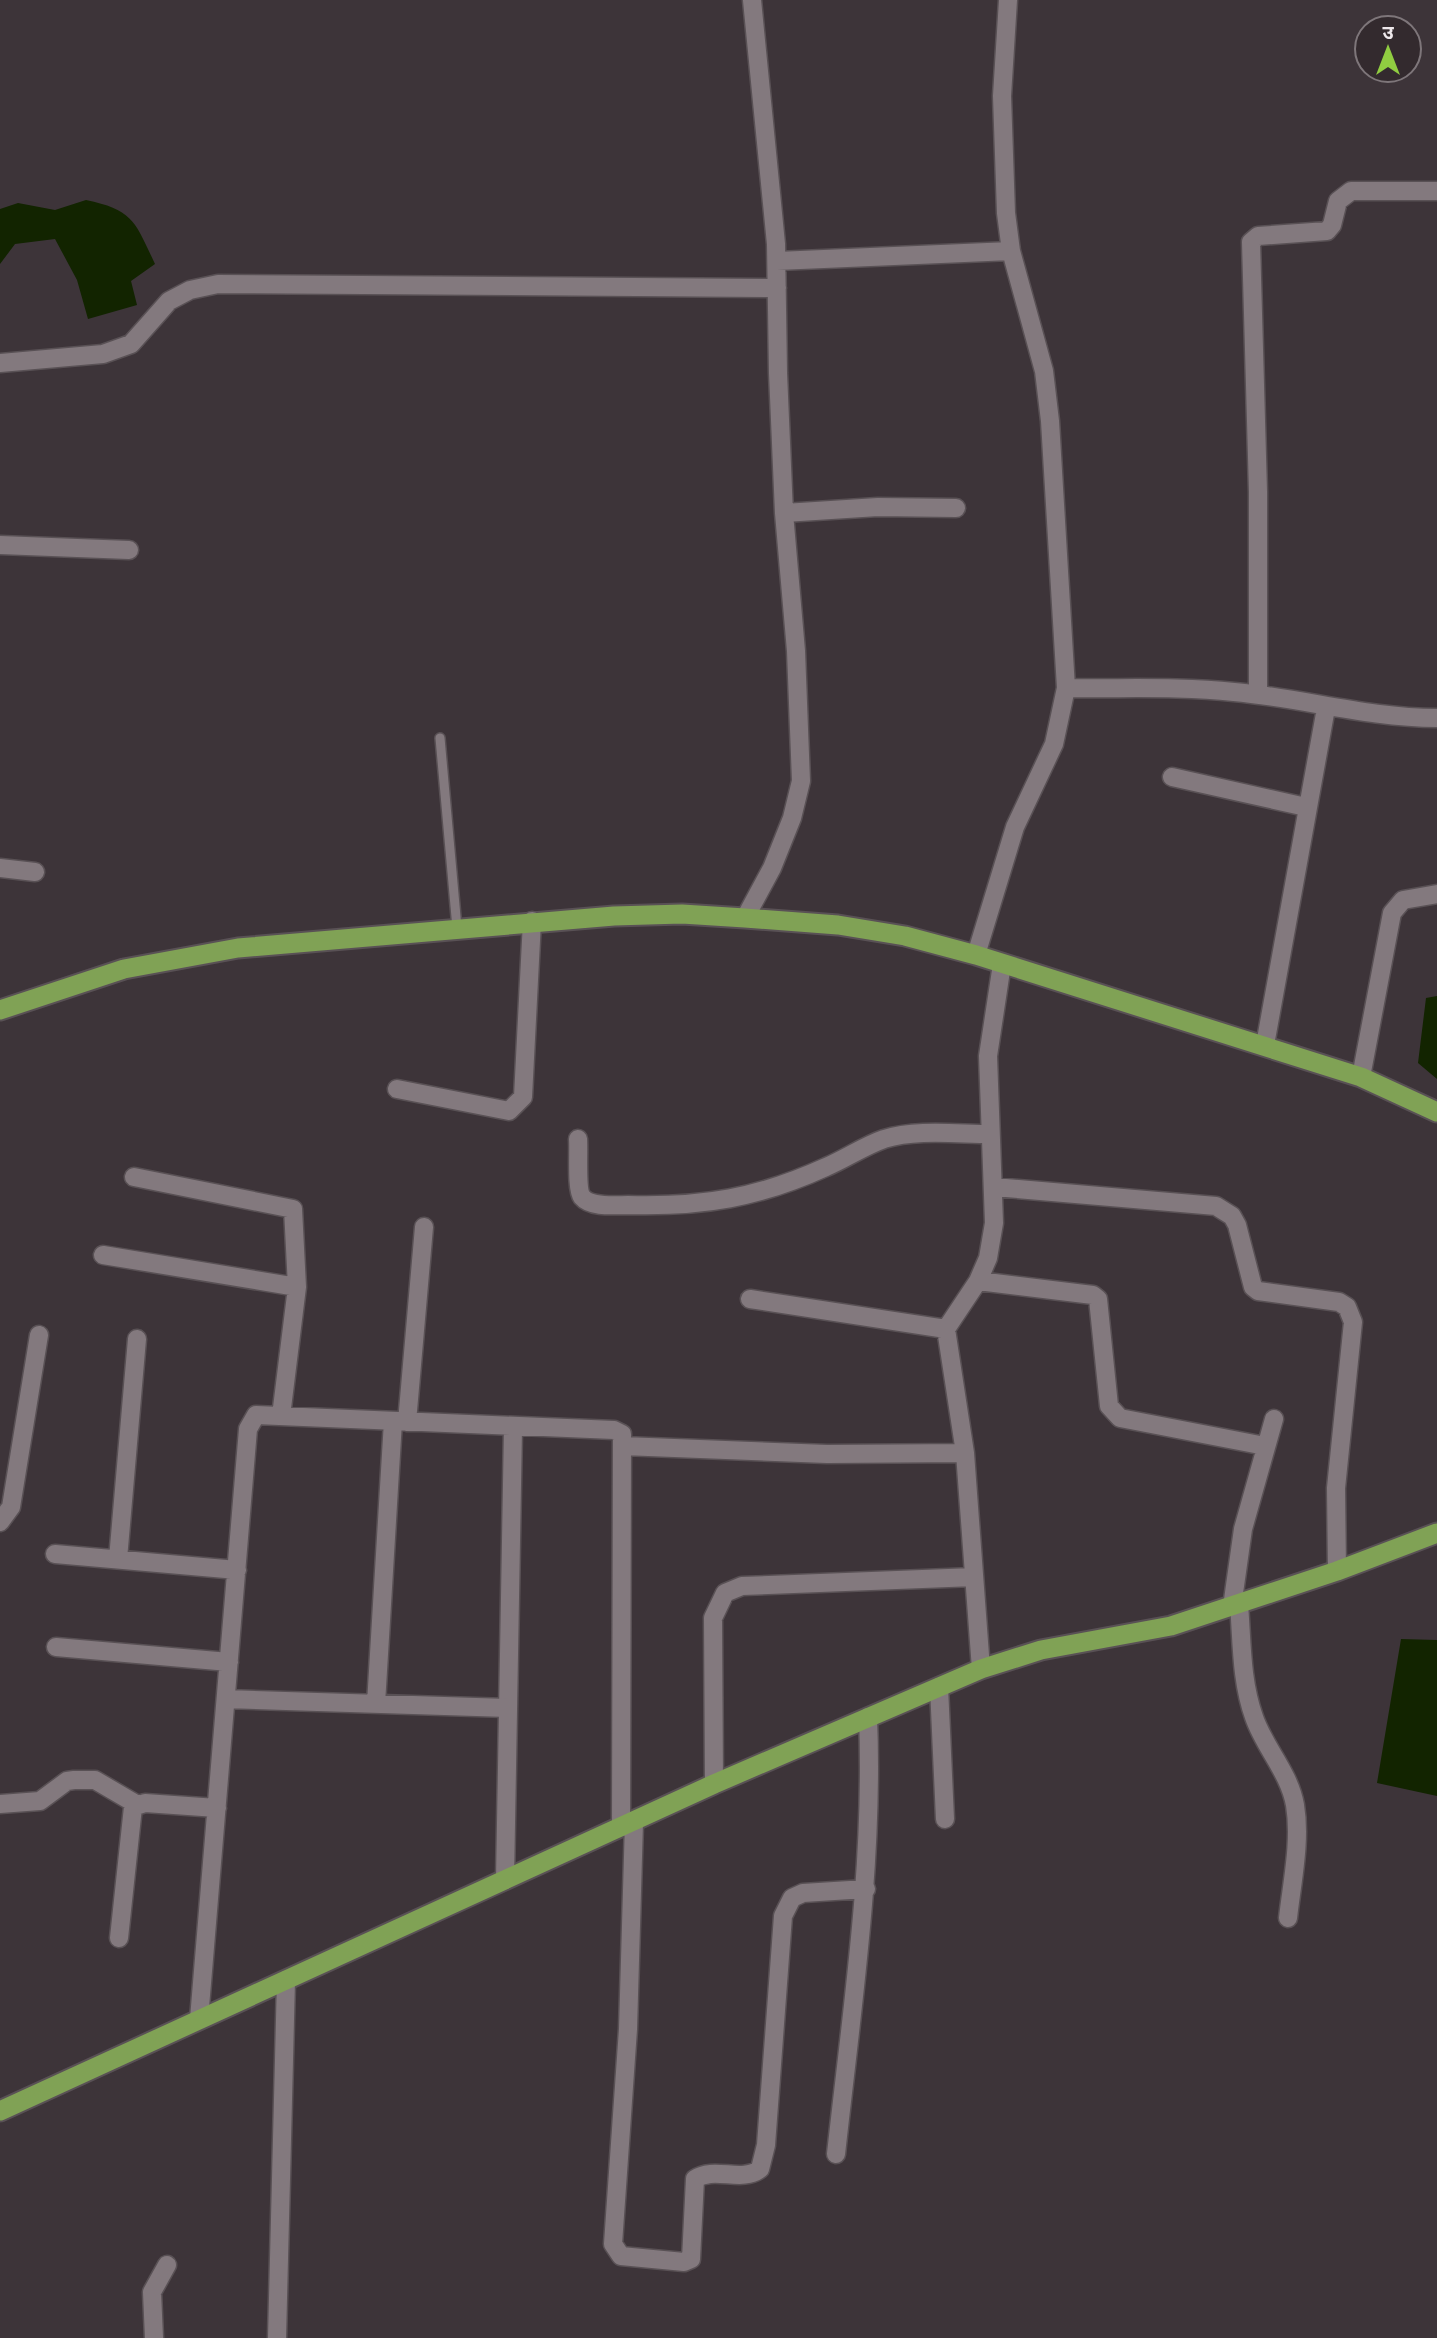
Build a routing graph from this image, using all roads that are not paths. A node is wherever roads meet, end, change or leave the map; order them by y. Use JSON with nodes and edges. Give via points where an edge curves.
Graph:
{"nodes":[{"id":1,"x":752,"y":0,"type":"edge"},
{"id":2,"x":1008,"y":0,"type":"edge"},
{"id":3,"x":1437,"y":191,"type":"edge"},
{"id":4,"x":1011,"y":251,"type":"junction"},
{"id":5,"x":777,"y":261,"type":"junction"},
{"id":6,"x":777,"y":288,"type":"junction"},
{"id":7,"x":0,"y":363,"type":"edge"},
{"id":8,"x":956,"y":508,"type":"dead end"},
{"id":9,"x":784,"y":513,"type":"junction"},
{"id":10,"x":0,"y":545,"type":"edge"},
{"id":11,"x":129,"y":550,"type":"dead end"},
{"id":12,"x":1066,"y":688,"type":"junction"},
{"id":13,"x":1258,"y":695,"type":"junction"},
{"id":14,"x":1326,"y":708,"type":"junction"},
{"id":15,"x":1437,"y":718,"type":"edge"},
{"id":16,"x":440,"y":738,"type":"dead end"},
{"id":17,"x":1172,"y":777,"type":"dead end"},
{"id":18,"x":1306,"y":807,"type":"junction"},
{"id":19,"x":0,"y":868,"type":"edge"},
{"id":20,"x":35,"y":872,"type":"dead end"},
{"id":21,"x":1437,"y":894,"type":"edge"},
{"id":22,"x":745,"y":918,"type":"junction"},
{"id":23,"x":531,"y":921,"type":"junction"},
{"id":24,"x":457,"y":928,"type":"junction"},
{"id":25,"x":976,"y":955,"type":"junction"},
{"id":26,"x":1002,"y":964,"type":"junction"},
{"id":27,"x":0,"y":1010,"type":"edge"},
{"id":28,"x":1265,"y":1045,"type":"junction"},
{"id":29,"x":1361,"y":1077,"type":"junction"},
{"id":30,"x":397,"y":1089,"type":"dead end"},
{"id":31,"x":1437,"y":1112,"type":"edge"},
{"id":32,"x":990,"y":1133,"type":"junction"},
{"id":33,"x":578,"y":1139,"type":"dead end"},
{"id":34,"x":134,"y":1177,"type":"dead end"},
{"id":35,"x":994,"y":1186,"type":"junction"},
{"id":36,"x":424,"y":1227,"type":"dead end"},
{"id":37,"x":103,"y":1255,"type":"dead end"},
{"id":38,"x":978,"y":1282,"type":"junction"},
{"id":39,"x":297,"y":1287,"type":"junction"},
{"id":40,"x":750,"y":1299,"type":"dead end"},
{"id":41,"x":946,"y":1329,"type":"junction"},
{"id":42,"x":39,"y":1335,"type":"dead end"},
{"id":43,"x":137,"y":1339,"type":"dead end"},
{"id":44,"x":281,"y":1416,"type":"junction"},
{"id":45,"x":1274,"y":1419,"type":"dead end"},
{"id":46,"x":400,"y":1422,"type":"junction"},
{"id":47,"x":513,"y":1428,"type":"junction"},
{"id":48,"x":624,"y":1446,"type":"junction"},
{"id":49,"x":1265,"y":1446,"type":"junction"},
{"id":50,"x":965,"y":1453,"type":"junction"},
{"id":51,"x":0,"y":1522,"type":"edge"},
{"id":52,"x":1437,"y":1533,"type":"edge"},
{"id":53,"x":55,"y":1554,"type":"dead end"},
{"id":54,"x":118,"y":1559,"type":"junction"},
{"id":55,"x":237,"y":1570,"type":"junction"},
{"id":56,"x":1337,"y":1571,"type":"junction"},
{"id":57,"x":974,"y":1577,"type":"junction"},
{"id":58,"x":1235,"y":1606,"type":"junction"},
{"id":59,"x":56,"y":1647,"type":"dead end"},
{"id":60,"x":229,"y":1662,"type":"junction"},
{"id":61,"x":981,"y":1669,"type":"junction"},
{"id":62,"x":939,"y":1686,"type":"junction"},
{"id":63,"x":226,"y":1699,"type":"junction"},
{"id":64,"x":376,"y":1704,"type":"junction"},
{"id":65,"x":508,"y":1708,"type":"junction"},
{"id":66,"x":868,"y":1717,"type":"junction"},
{"id":67,"x":714,"y":1784,"type":"junction"},
{"id":68,"x":0,"y":1804,"type":"edge"},
{"id":69,"x":136,"y":1804,"type":"junction"},
{"id":70,"x":217,"y":1808,"type":"junction"},
{"id":71,"x":945,"y":1819,"type":"dead end"},
{"id":72,"x":627,"y":1824,"type":"junction"},
{"id":73,"x":505,"y":1880,"type":"junction"},
{"id":74,"x":866,"y":1889,"type":"junction"},
{"id":75,"x":1289,"y":1918,"type":"dead end"},
{"id":76,"x":119,"y":1938,"type":"dead end"},
{"id":77,"x":286,"y":1980,"type":"junction"},
{"id":78,"x":199,"y":2019,"type":"junction"},
{"id":79,"x":0,"y":2111,"type":"edge"},
{"id":80,"x":836,"y":2154,"type":"dead end"},
{"id":81,"x":167,"y":2264,"type":"dead end"},
{"id":82,"x":154,"y":2338,"type":"edge"},
{"id":83,"x":277,"y":2338,"type":"edge"}],
"edges":[{"from":1,"to":5,"type":"street"},
{"from":2,"to":4,"type":"street","via":[[1002,166]]},
{"from":3,"to":13,"type":"street","via":[[1351,191],[1338,201],[1332,225],[1322,233],[1258,236],[1251,242]]},
{"from":4,"to":5,"type":"street"},
{"from":4,"to":12,"type":"street","via":[[1044,371]]},
{"from":5,"to":6,"type":"street"},
{"from":6,"to":7,"type":"street","via":[[219,284],[190,290],[169,302],[131,344],[121,348],[103,354]]},
{"from":6,"to":9,"type":"street"},
{"from":8,"to":9,"type":"street"},
{"from":9,"to":22,"type":"street","via":[[801,781],[772,868]]},
{"from":10,"to":11,"type":"street"},
{"from":12,"to":13,"type":"street"},
{"from":12,"to":25,"type":"street","via":[[1054,744],[1015,827]]},
{"from":13,"to":14,"type":"street"},
{"from":14,"to":15,"type":"street"},
{"from":14,"to":18,"type":"street"},
{"from":16,"to":24,"type":"lane"},
{"from":17,"to":18,"type":"street"},
{"from":18,"to":28,"type":"street"},
{"from":19,"to":20,"type":"street"},
{"from":21,"to":29,"type":"street","via":[[1403,900],[1392,913]]},
{"from":22,"to":23,"type":"highway","via":[[668,914]]},
{"from":22,"to":25,"type":"highway","via":[[878,931]]},
{"from":23,"to":24,"type":"highway"},
{"from":23,"to":30,"type":"street","via":[[523,1097],[519,1104],[509,1111]]},
{"from":24,"to":27,"type":"highway","via":[[238,948],[136,966]]},
{"from":25,"to":26,"type":"highway"},
{"from":26,"to":28,"type":"highway"},
{"from":26,"to":32,"type":"street","via":[[988,1056]]},
{"from":28,"to":29,"type":"highway"},
{"from":29,"to":31,"type":"highway"},
{"from":32,"to":33,"type":"street","via":[[884,1139],[824,1168],[706,1205],[593,1204],[584,1200]]},
{"from":32,"to":35,"type":"street"},
{"from":34,"to":39,"type":"street","via":[[293,1209]]},
{"from":35,"to":38,"type":"street","via":[[994,1223]]},
{"from":35,"to":56,"type":"street","via":[[1216,1206],[1237,1225],[1253,1287],[1258,1291],[1339,1302],[1347,1307],[1353,1322],[1336,1488]]},
{"from":36,"to":46,"type":"street"},
{"from":37,"to":39,"type":"street"},
{"from":38,"to":41,"type":"street"},
{"from":38,"to":49,"type":"street","via":[[1098,1299],[1109,1406],[1120,1418]]},
{"from":39,"to":44,"type":"street"},
{"from":40,"to":41,"type":"street"},
{"from":41,"to":50,"type":"street"},
{"from":42,"to":51,"type":"street","via":[[11,1507]]},
{"from":43,"to":54,"type":"street"},
{"from":44,"to":46,"type":"street"},
{"from":44,"to":55,"type":"street","via":[[256,1415],[248,1429]]},
{"from":45,"to":49,"type":"street"},
{"from":46,"to":47,"type":"street"},
{"from":46,"to":64,"type":"street"},
{"from":47,"to":48,"type":"street","via":[[614,1430],[622,1434]]},
{"from":47,"to":65,"type":"street"},
{"from":48,"to":50,"type":"street","via":[[827,1454]]},
{"from":48,"to":72,"type":"street"},
{"from":49,"to":58,"type":"street","via":[[1243,1530]]},
{"from":50,"to":57,"type":"street"},
{"from":52,"to":56,"type":"highway"},
{"from":53,"to":54,"type":"street"},
{"from":54,"to":55,"type":"street"},
{"from":55,"to":60,"type":"street"},
{"from":56,"to":58,"type":"highway"},
{"from":57,"to":61,"type":"street"},
{"from":57,"to":67,"type":"street","via":[[742,1586],[725,1593],[713,1618]]},
{"from":58,"to":61,"type":"highway","via":[[1171,1626],[1041,1650]]},
{"from":58,"to":75,"type":"street","via":[[1254,1718],[1295,1804]]},
{"from":59,"to":60,"type":"street"},
{"from":60,"to":63,"type":"street"},
{"from":61,"to":62,"type":"highway"},
{"from":62,"to":66,"type":"highway"},
{"from":62,"to":71,"type":"street"},
{"from":63,"to":64,"type":"street"},
{"from":63,"to":70,"type":"street"},
{"from":64,"to":65,"type":"street"},
{"from":65,"to":73,"type":"street"},
{"from":66,"to":67,"type":"highway"},
{"from":66,"to":74,"type":"street","via":[[871,1792]]},
{"from":67,"to":72,"type":"highway"},
{"from":68,"to":69,"type":"street","via":[[40,1801],[74,1780],[95,1780]]},
{"from":69,"to":70,"type":"street"},
{"from":69,"to":76,"type":"street","via":[[130,1819]]},
{"from":70,"to":78,"type":"street"},
{"from":72,"to":73,"type":"highway"},
{"from":72,"to":74,"type":"street","via":[[628,2029],[613,2244],[621,2256],[691,2259],[695,2179],[703,2174],[751,2174],[760,2169],[766,2145],[783,1916],[792,1898],[803,1893]]},
{"from":73,"to":77,"type":"highway"},
{"from":74,"to":80,"type":"street"},
{"from":77,"to":78,"type":"highway"},
{"from":77,"to":83,"type":"street"},
{"from":78,"to":79,"type":"highway"},
{"from":81,"to":82,"type":"street","via":[[152,2292]]}]}
